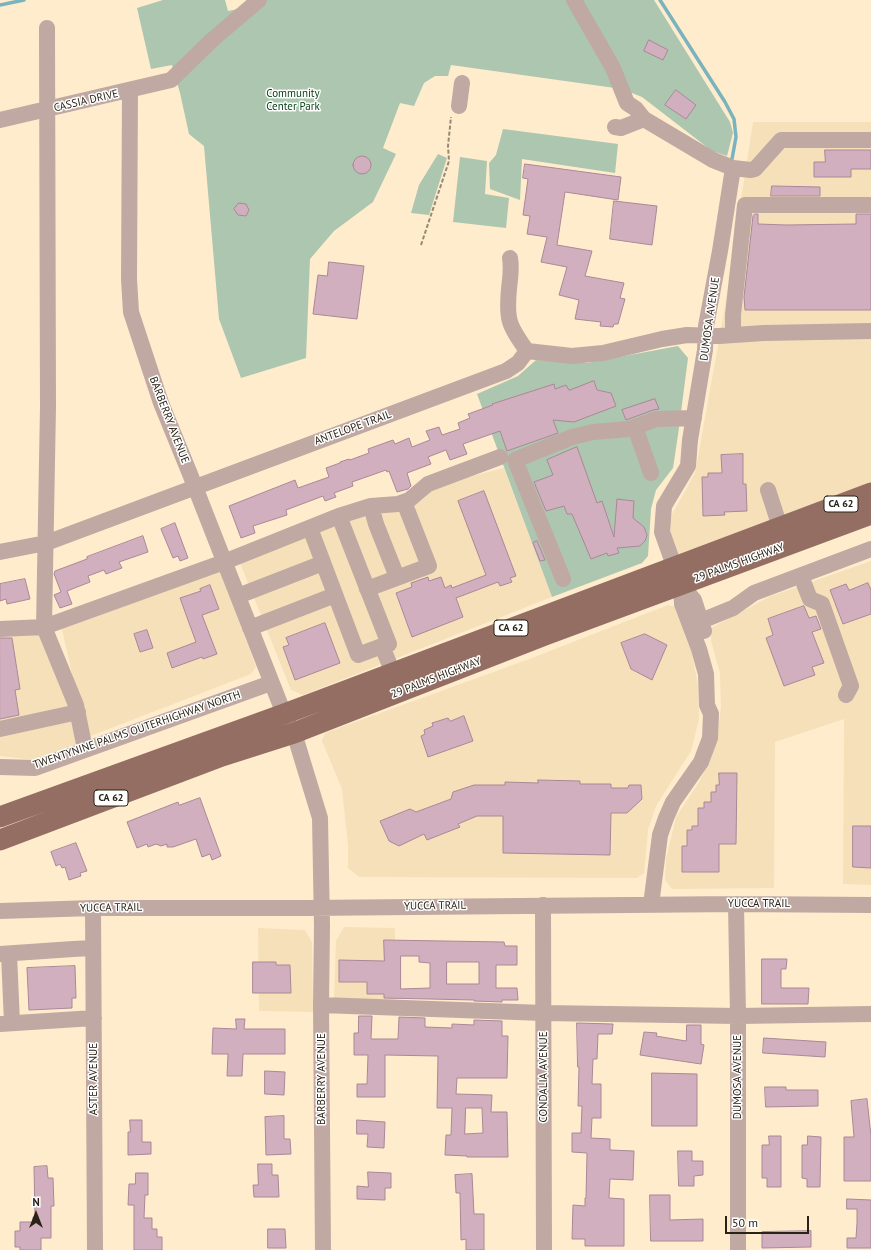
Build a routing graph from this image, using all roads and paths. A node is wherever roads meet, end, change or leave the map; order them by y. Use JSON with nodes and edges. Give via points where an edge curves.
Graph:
{"nodes":[{"id":1,"x":259,"y":0,"type":"edge"},
{"id":2,"x":574,"y":0,"type":"edge"},
{"id":3,"x":47,"y":28,"type":"dead end"},
{"id":4,"x":462,"y":83,"type":"dead end"},
{"id":5,"x":130,"y":90,"type":"junction"},
{"id":6,"x":48,"y":110,"type":"junction"},
{"id":7,"x":455,"y":110,"type":"joint"},
{"id":8,"x":644,"y":119,"type":"junction"},
{"id":9,"x":0,"y":120,"type":"edge"},
{"id":10,"x":615,"y":127,"type":"dead end"},
{"id":11,"x":871,"y":140,"type":"edge"},
{"id":12,"x":733,"y":168,"type":"junction"},
{"id":13,"x":871,"y":205,"type":"edge"},
{"id":14,"x":420,"y":245,"type":"dead end"},
{"id":15,"x":510,"y":258,"type":"dead end"},
{"id":16,"x":871,"y":331,"type":"edge"},
{"id":17,"x":733,"y":335,"type":"junction"},
{"id":18,"x":706,"y":336,"type":"junction"},
{"id":19,"x":527,"y":350,"type":"junction"},
{"id":20,"x":694,"y":418,"type":"junction"},
{"id":21,"x":635,"y":427,"type":"junction"},
{"id":22,"x":500,"y":457,"type":"dead end"},
{"id":23,"x":651,"y":473,"type":"dead end"},
{"id":24,"x":194,"y":486,"type":"junction"},
{"id":25,"x":768,"y":490,"type":"dead end"},
{"id":26,"x":871,"y":493,"type":"edge"},
{"id":27,"x":404,"y":502,"type":"junction"},
{"id":28,"x":371,"y":506,"type":"junction"},
{"id":29,"x":871,"y":514,"type":"edge"},
{"id":30,"x":339,"y":516,"type":"junction"},
{"id":31,"x":780,"y":527,"type":"junction"},
{"id":32,"x":310,"y":528,"type":"junction"},
{"id":33,"x":46,"y":543,"type":"junction"},
{"id":34,"x":871,"y":549,"type":"edge"},
{"id":35,"x":0,"y":552,"type":"edge"},
{"id":36,"x":224,"y":562,"type":"junction"},
{"id":37,"x":323,"y":563,"type":"junction"},
{"id":38,"x":678,"y":576,"type":"junction"},
{"id":39,"x":801,"y":576,"type":"junction"},
{"id":40,"x":398,"y":577,"type":"junction"},
{"id":41,"x":563,"y":579,"type":"dead end"},
{"id":42,"x":367,"y":589,"type":"junction"},
{"id":43,"x":335,"y":595,"type":"junction"},
{"id":44,"x":238,"y":596,"type":"junction"},
{"id":45,"x":701,"y":621,"type":"junction"},
{"id":46,"x":44,"y":627,"type":"junction"},
{"id":47,"x":250,"y":628,"type":"junction"},
{"id":48,"x":0,"y":629,"type":"edge"},
{"id":49,"x":382,"y":646,"type":"junction"},
{"id":50,"x":393,"y":673,"type":"junction"},
{"id":51,"x":271,"y":682,"type":"junction"},
{"id":52,"x":846,"y":695,"type":"dead end"},
{"id":53,"x":78,"y":712,"type":"junction"},
{"id":54,"x":284,"y":714,"type":"junction"},
{"id":55,"x":711,"y":714,"type":"junction"},
{"id":56,"x":0,"y":729,"type":"edge"},
{"id":57,"x":294,"y":733,"type":"junction"},
{"id":58,"x":85,"y":749,"type":"junction"},
{"id":59,"x":0,"y":767,"type":"edge"},
{"id":60,"x":0,"y":817,"type":"edge"},
{"id":61,"x":0,"y":840,"type":"edge"},
{"id":62,"x":736,"y":904,"type":"junction"},
{"id":63,"x":543,"y":905,"type":"junction"},
{"id":64,"x":651,"y":905,"type":"junction"},
{"id":65,"x":871,"y":905,"type":"edge"},
{"id":66,"x":322,"y":907,"type":"junction"},
{"id":67,"x":93,"y":908,"type":"junction"},
{"id":68,"x":0,"y":911,"type":"edge"},
{"id":69,"x":93,"y":948,"type":"junction"},
{"id":70,"x":4,"y":954,"type":"edge"},
{"id":71,"x":321,"y":1005,"type":"junction"},
{"id":72,"x":544,"y":1013,"type":"junction"},
{"id":73,"x":871,"y":1014,"type":"edge"},
{"id":74,"x":738,"y":1016,"type":"junction"},
{"id":75,"x":94,"y":1018,"type":"junction"},
{"id":76,"x":6,"y":1023,"type":"edge"},
{"id":77,"x":95,"y":1250,"type":"edge"},
{"id":78,"x":323,"y":1250,"type":"edge"},
{"id":79,"x":544,"y":1250,"type":"edge"},
{"id":80,"x":738,"y":1250,"type":"edge"}],
"edges":[{"from":1,"to":5,"type":"street","name":"CASSIA DRIVE","via":[[212,40],[171,80]]},
{"from":2,"to":8,"type":"street","via":[[613,68],[627,103]]},
{"from":3,"to":6,"type":"street"},
{"from":4,"to":7,"type":"street"},
{"from":5,"to":6,"type":"street","name":"CASSIA DRIVE"},
{"from":5,"to":24,"type":"street","name":"BARBERRY AVENUE","via":[[129,279],[132,312],[161,402]]},
{"from":6,"to":9,"type":"street","name":"CASSIA DRIVE"},
{"from":6,"to":33,"type":"street"},
{"from":7,"to":14,"type":"path","via":[[448,146],[449,161]]},
{"from":8,"to":10,"type":"street","via":[[621,128]]},
{"from":8,"to":12,"type":"street","via":[[713,160]]},
{"from":11,"to":12,"type":"street","via":[[781,140],[752,170]]},
{"from":12,"to":18,"type":"street","name":"DUMOSA AVENUE"},
{"from":13,"to":17,"type":"street","via":[[745,205]]},
{"from":15,"to":19,"type":"street","via":[[510,324]]},
{"from":16,"to":17,"type":"street"},
{"from":17,"to":18,"type":"street"},
{"from":18,"to":19,"type":"street","via":[[662,339],[603,353],[572,356]]},
{"from":18,"to":20,"type":"street","name":"DUMOSA AVENUE","via":[[706,350]]},
{"from":19,"to":24,"type":"street","name":"ANTELOPE TRAIL","via":[[518,363],[506,371]]},
{"from":20,"to":21,"type":"street","via":[[656,420]]},
{"from":20,"to":38,"type":"street","name":"DUMOSA AVENUE","via":[[688,466],[664,506],[662,532]]},
{"from":21,"to":23,"type":"street"},
{"from":21,"to":41,"type":"street","via":[[572,437],[515,460]]},
{"from":22,"to":27,"type":"street","via":[[428,484]]},
{"from":24,"to":33,"type":"street","name":"ANTELOPE TRAIL"},
{"from":24,"to":36,"type":"street","name":"BARBERRY AVENUE"},
{"from":25,"to":31,"type":"street"},
{"from":26,"to":31,"type":"main road","name":"29 PALMS HIGHWAY","number":"CA 62"},
{"from":27,"to":28,"type":"street"},
{"from":27,"to":40,"type":"street","via":[[429,566]]},
{"from":28,"to":30,"type":"street"},
{"from":28,"to":40,"type":"street"},
{"from":29,"to":38,"type":"main road","name":"29 PALMS HIGHWAY","number":"CA 62"},
{"from":30,"to":32,"type":"street"},
{"from":30,"to":42,"type":"street"},
{"from":31,"to":38,"type":"main road","name":"29 PALMS HIGHWAY","number":"CA 62"},
{"from":32,"to":36,"type":"street"},
{"from":32,"to":37,"type":"street"},
{"from":33,"to":35,"type":"street","name":"ANTELOPE TRAIL"},
{"from":33,"to":46,"type":"street"},
{"from":34,"to":39,"type":"street"},
{"from":36,"to":44,"type":"street","name":"BARBERRY AVENUE"},
{"from":36,"to":46,"type":"street"},
{"from":37,"to":43,"type":"street"},
{"from":37,"to":44,"type":"street"},
{"from":38,"to":45,"type":"street","name":"DUMOSA AVENUE","via":[[694,600]]},
{"from":38,"to":50,"type":"main road","name":"29 PALMS HIGHWAY","number":"CA 62"},
{"from":38,"to":55,"type":"street","name":"DUMOSA AVENUE","via":[[682,604],[706,674],[707,705]]},
{"from":38,"to":57,"type":"main road","name":"29 PALMS HIGHWAY","number":"CA 62","via":[[545,635]]},
{"from":39,"to":45,"type":"street","via":[[754,593],[733,608]]},
{"from":39,"to":52,"type":"street","via":[[810,599],[822,604],[851,686]]},
{"from":40,"to":42,"type":"street"},
{"from":42,"to":49,"type":"street","via":[[389,644]]},
{"from":43,"to":47,"type":"street"},
{"from":43,"to":49,"type":"street","via":[[358,655]]},
{"from":44,"to":47,"type":"street","name":"BARBERRY AVENUE"},
{"from":45,"to":55,"type":"street","name":"DUMOSA AVENUE","via":[[717,689],[717,707]]},
{"from":46,"to":48,"type":"street"},
{"from":46,"to":53,"type":"street"},
{"from":47,"to":51,"type":"street","name":"BARBERRY AVENUE"},
{"from":49,"to":50,"type":"street"},
{"from":50,"to":54,"type":"main road","name":"29 PALMS HIGHWAY","number":"CA 62"},
{"from":51,"to":54,"type":"street","name":"BARBERRY AVENUE"},
{"from":51,"to":58,"type":"street","name":"TWENTYNINE PALMS OUTERHIGHWAY NORTH"},
{"from":53,"to":56,"type":"street"},
{"from":53,"to":58,"type":"street"},
{"from":54,"to":57,"type":"street","name":"BARBERRY AVENUE"},
{"from":54,"to":60,"type":"main road","name":"29 PALMS HIGHWAY","number":"CA 62"},
{"from":55,"to":64,"type":"street","name":"DUMOSA AVENUE","via":[[710,738],[701,762],[673,802],[660,835]]},
{"from":57,"to":61,"type":"main road","name":"29 PALMS HIGHWAY","number":"CA 62","via":[[222,756]]},
{"from":57,"to":66,"type":"street","name":"BARBERRY AVENUE","via":[[320,818]]},
{"from":58,"to":59,"type":"street","name":"TWENTYNINE PALMS OUTERHIGHWAY NORTH","via":[[35,768]]},
{"from":62,"to":64,"type":"street","name":"YUCCA TRAIL"},
{"from":62,"to":65,"type":"street","name":"YUCCA TRAIL"},
{"from":62,"to":74,"type":"street","name":"DUMOSA AVENUE"},
{"from":63,"to":64,"type":"street","name":"YUCCA TRAIL"},
{"from":63,"to":66,"type":"street","name":"YUCCA TRAIL"},
{"from":63,"to":72,"type":"street","name":"CONDALIA AVENUE"},
{"from":66,"to":67,"type":"street","name":"YUCCA TRAIL"},
{"from":66,"to":71,"type":"street","name":"BARBERRY AVENUE"},
{"from":67,"to":68,"type":"street","name":"YUCCA TRAIL"},
{"from":67,"to":69,"type":"street","name":"ASTER AVENUE"},
{"from":69,"to":70,"type":"street"},
{"from":69,"to":75,"type":"street","name":"ASTER AVENUE"},
{"from":70,"to":76,"type":"street"},
{"from":71,"to":72,"type":"street"},
{"from":71,"to":78,"type":"street","name":"BARBERRY AVENUE"},
{"from":72,"to":74,"type":"street"},
{"from":72,"to":79,"type":"street","name":"CONDALIA AVENUE"},
{"from":73,"to":74,"type":"street"},
{"from":74,"to":80,"type":"street","name":"DUMOSA AVENUE"},
{"from":75,"to":76,"type":"street"},
{"from":75,"to":77,"type":"street","name":"ASTER AVENUE"}]}
